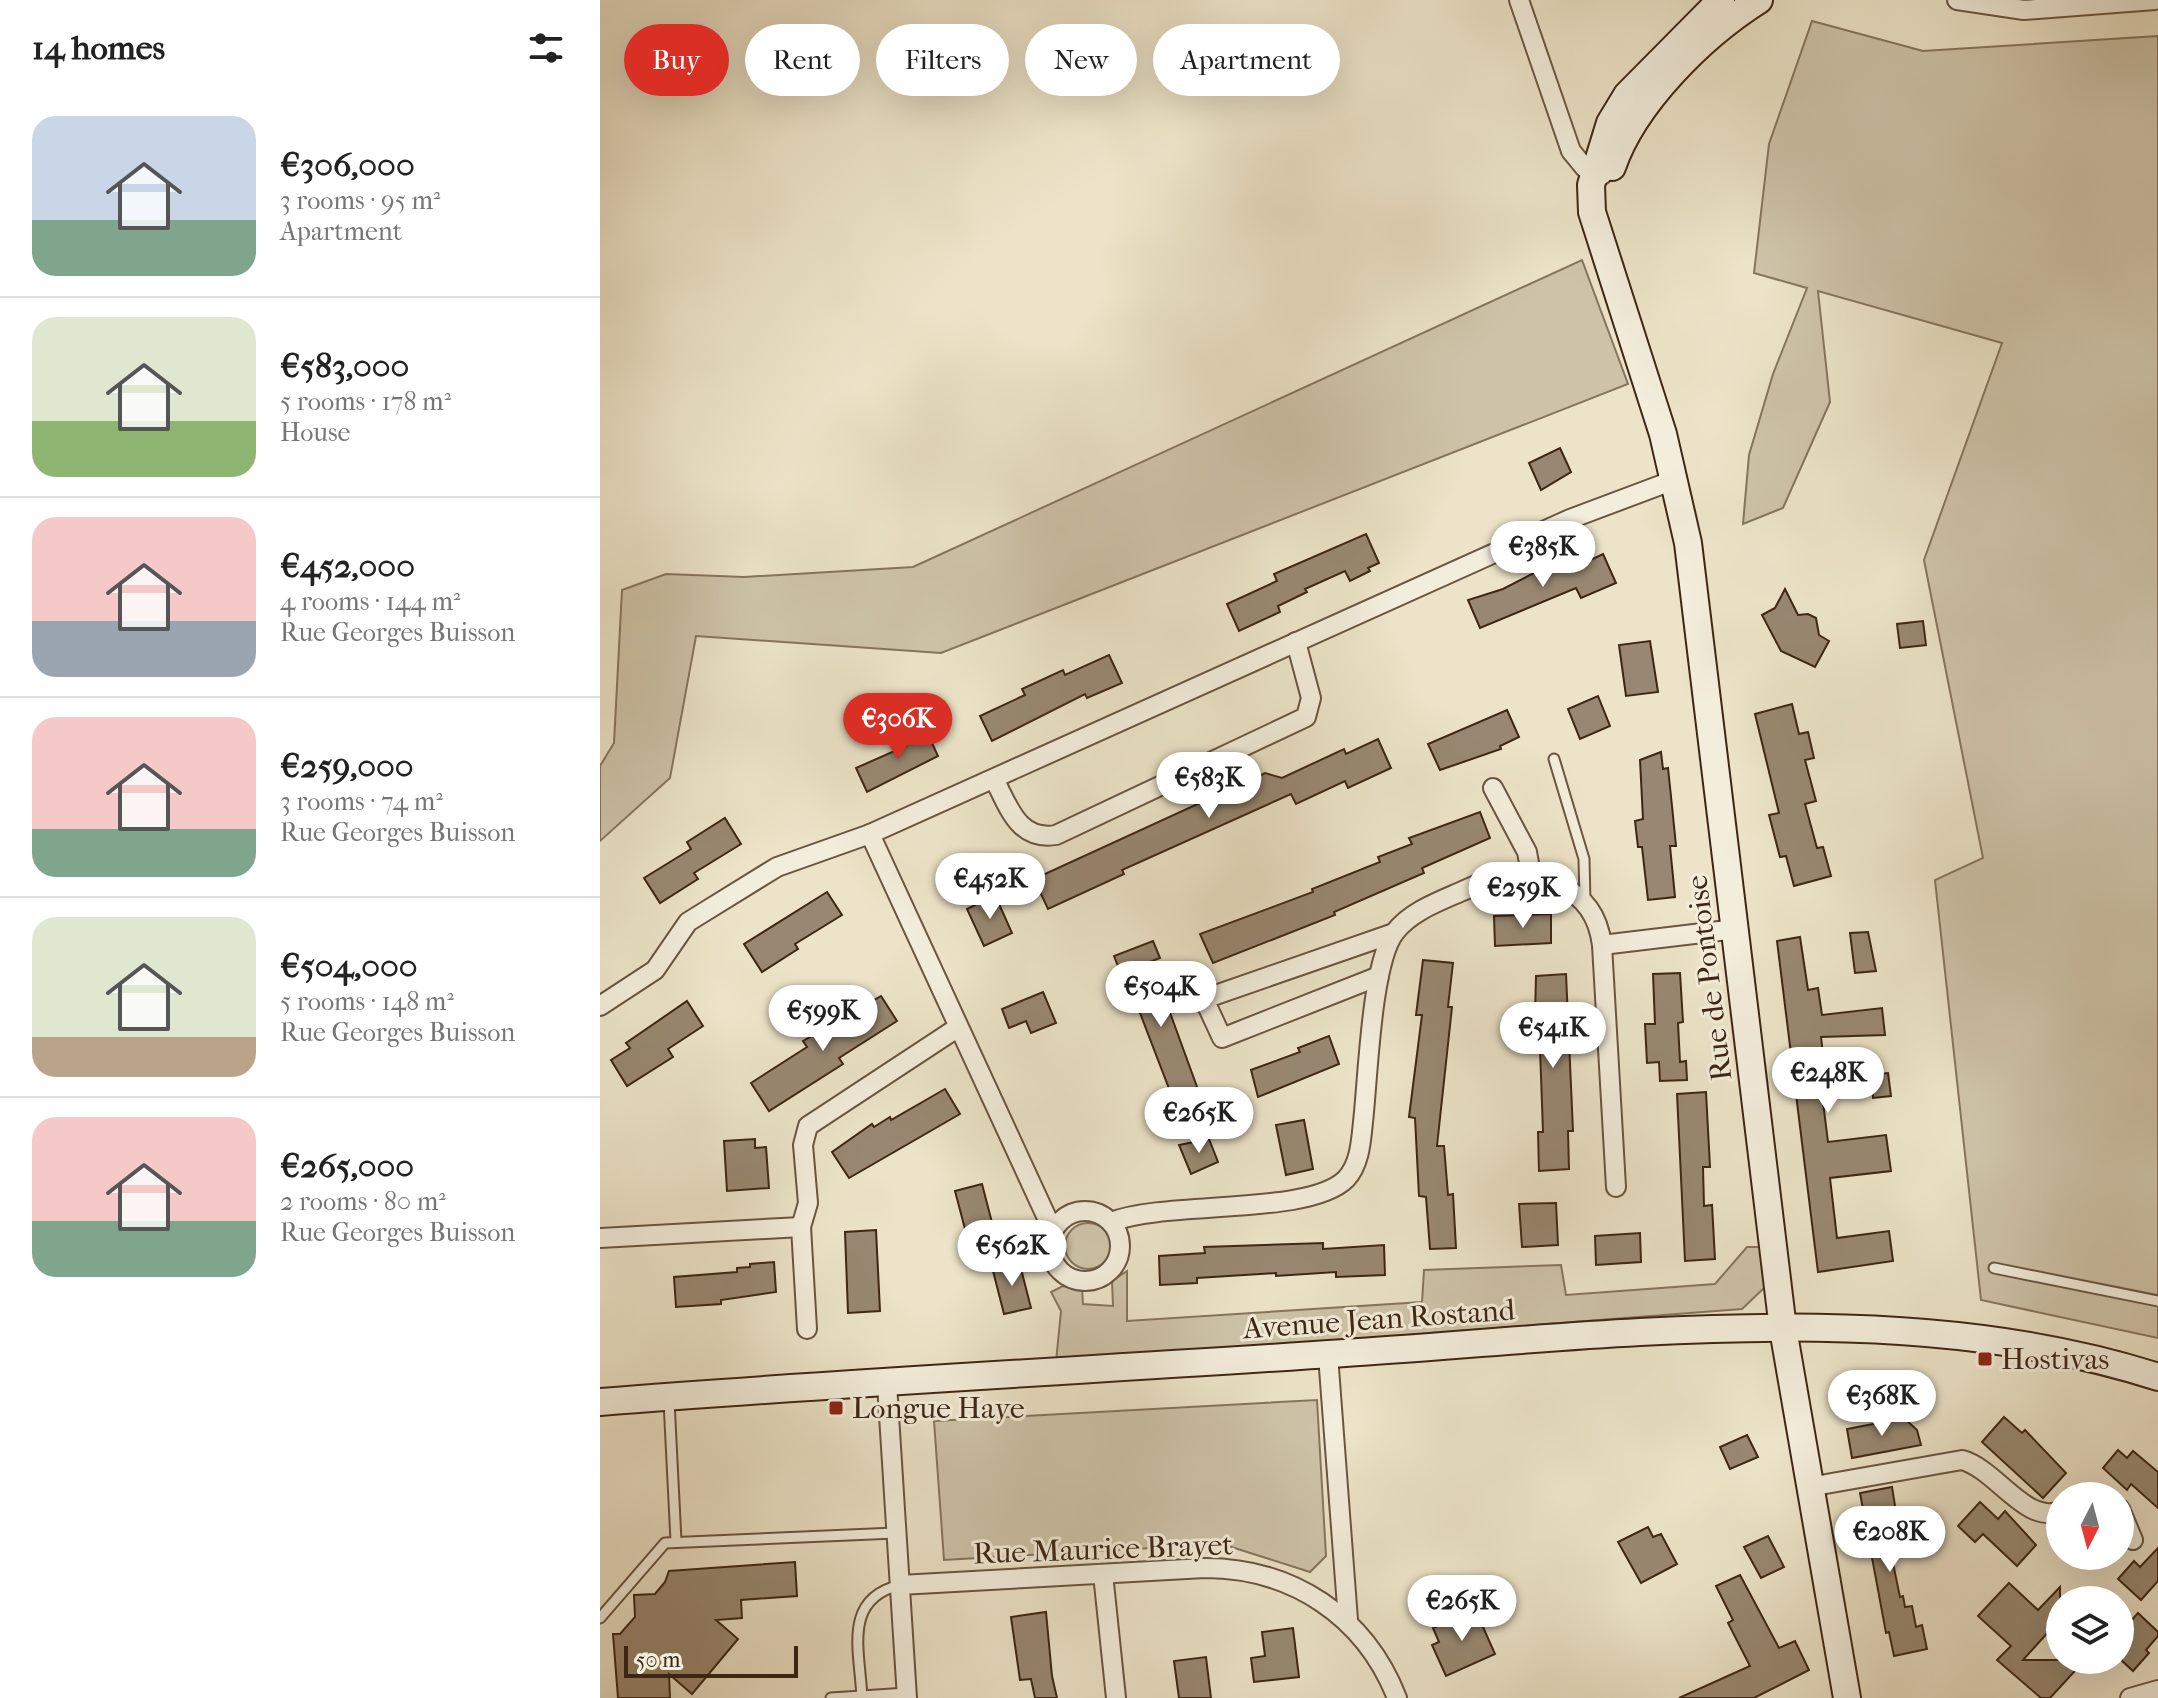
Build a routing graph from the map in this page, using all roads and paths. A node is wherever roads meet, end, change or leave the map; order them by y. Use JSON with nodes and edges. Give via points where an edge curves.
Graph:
{"nodes":[{"id":1,"x":1519,"y":0,"type":"edge"},
{"id":2,"x":1721,"y":0,"type":"edge"},
{"id":3,"x":1759,"y":0,"type":"edge"},
{"id":4,"x":1957,"y":0,"type":"edge"},
{"id":5,"x":2155,"y":0,"type":"edge"},
{"id":6,"x":1601,"y":175,"type":"junction"},
{"id":7,"x":1674,"y":480,"type":"junction"},
{"id":8,"x":1296,"y":642,"type":"junction"},
{"id":9,"x":1554,"y":759,"type":"dead end"},
{"id":10,"x":994,"y":779,"type":"junction"},
{"id":11,"x":1493,"y":788,"type":"dead end"},
{"id":12,"x":870,"y":834,"type":"junction"},
{"id":13,"x":1531,"y":874,"type":"junction"},
{"id":14,"x":1585,"y":902,"type":"junction"},
{"id":15,"x":1736,"y":929,"type":"junction"},
{"id":16,"x":1394,"y":933,"type":"junction"},
{"id":17,"x":1602,"y":945,"type":"junction"},
{"id":18,"x":1379,"y":976,"type":"junction"},
{"id":19,"x":600,"y":1006,"type":"edge"},
{"id":20,"x":957,"y":1028,"type":"junction"},
{"id":21,"x":1616,"y":1187,"type":"dead end"},
{"id":22,"x":1111,"y":1222,"type":"junction"},
{"id":23,"x":801,"y":1227,"type":"junction"},
{"id":24,"x":1053,"y":1231,"type":"junction"},
{"id":25,"x":600,"y":1238,"type":"edge"},
{"id":26,"x":1994,"y":1268,"type":"dead end"},
{"id":27,"x":2158,"y":1301,"type":"edge"},
{"id":28,"x":807,"y":1329,"type":"dead end"},
{"id":29,"x":1783,"y":1329,"type":"junction"},
{"id":30,"x":1328,"y":1355,"type":"junction"},
{"id":31,"x":2158,"y":1377,"type":"edge"},
{"id":32,"x":887,"y":1384,"type":"junction"},
{"id":33,"x":668,"y":1397,"type":"junction"},
{"id":34,"x":600,"y":1402,"type":"edge"},
{"id":35,"x":1809,"y":1487,"type":"junction"},
{"id":36,"x":2046,"y":1514,"type":"edge"},
{"id":37,"x":895,"y":1533,"type":"junction"},
{"id":38,"x":676,"y":1541,"type":"junction"},
{"id":39,"x":1103,"y":1574,"type":"junction"},
{"id":40,"x":900,"y":1585,"type":"junction"},
{"id":41,"x":600,"y":1618,"type":"edge"},
{"id":42,"x":1348,"y":1620,"type":"junction"},
{"id":43,"x":2158,"y":1690,"type":"edge"},
{"id":44,"x":907,"y":1696,"type":"edge"},
{"id":45,"x":862,"y":1697,"type":"edge"},
{"id":46,"x":831,"y":1698,"type":"edge"},
{"id":47,"x":1116,"y":1698,"type":"edge"},
{"id":48,"x":1397,"y":1698,"type":"edge"},
{"id":49,"x":1847,"y":1698,"type":"edge"},
{"id":50,"x":2130,"y":1698,"type":"edge"}],
"edges":[{"from":1,"to":6,"type":"street","via":[[1571,151]]},
{"from":2,"to":6,"type":"street","via":[[1627,95],[1610,123]]},
{"from":3,"to":6,"type":"street","via":[[1725,25],[1642,106]]},
{"from":4,"to":5,"type":"street","via":[[2024,10]]},
{"from":6,"to":7,"type":"street","name":"Rue de Pontoise","via":[[1592,212]]},
{"from":7,"to":8,"type":"street","via":[[1578,516]]},
{"from":7,"to":15,"type":"street","name":"Rue de Pontoise","via":[[1696,597]]},
{"from":8,"to":10,"type":"street"},
{"from":8,"to":10,"type":"street","via":[[1311,698],[1306,717],[1056,835],[1024,830]]},
{"from":9,"to":14,"type":"lane","via":[[1584,859]]},
{"from":10,"to":12,"type":"street"},
{"from":11,"to":13,"type":"street","via":[[1527,852]]},
{"from":12,"to":19,"type":"street","via":[[777,867],[688,922],[655,970]]},
{"from":12,"to":20,"type":"street"},
{"from":13,"to":14,"type":"street","via":[[1552,880]]},
{"from":13,"to":16,"type":"street","via":[[1496,875],[1422,911]]},
{"from":14,"to":17,"type":"street","via":[[1598,922]]},
{"from":15,"to":17,"type":"street"},
{"from":15,"to":29,"type":"street","name":"Rue de Pontoise"},
{"from":16,"to":18,"type":"street"},
{"from":16,"to":18,"type":"street","via":[[1204,999],[1222,1038]]},
{"from":17,"to":21,"type":"street"},
{"from":18,"to":22,"type":"street","via":[[1361,1145],[1346,1179],[1298,1199],[1148,1211]]},
{"from":20,"to":23,"type":"street","via":[[808,1126],[803,1145],[808,1203]]},
{"from":20,"to":24,"type":"street"},
{"from":22,"to":24,"type":"street","via":[[1079,1211]]},
{"from":22,"to":24,"type":"street","via":[[1119,1238],[1118,1258],[1107,1273],[1089,1280],[1070,1277],[1055,1264]]},
{"from":23,"to":25,"type":"street"},
{"from":23,"to":28,"type":"street"},
{"from":26,"to":27,"type":"lane"},
{"from":29,"to":30,"type":"street","name":"Avenue Jean Rostand"},
{"from":29,"to":31,"type":"street","name":"Avenue Jean Rostand","via":[[1990,1342],[2101,1360]]},
{"from":29,"to":35,"type":"street","name":"Rue de Pontoise"},
{"from":30,"to":32,"type":"street","name":"Avenue Jean Rostand"},
{"from":30,"to":42,"type":"street"},
{"from":32,"to":33,"type":"street","name":"Avenue Jean Rostand"},
{"from":32,"to":37,"type":"street"},
{"from":33,"to":34,"type":"street","name":"Avenue Jean Rostand"},
{"from":33,"to":38,"type":"lane"},
{"from":35,"to":36,"type":"street","via":[[1962,1460],[1985,1469],[2033,1512]]},
{"from":35,"to":49,"type":"street","name":"Rue de Pontoise"},
{"from":37,"to":38,"type":"lane"},
{"from":37,"to":40,"type":"street"},
{"from":38,"to":41,"type":"lane","via":[[665,1543]]},
{"from":39,"to":40,"type":"street","name":"Rue Maurice Brayet"},
{"from":39,"to":42,"type":"street","name":"Rue Maurice Brayet","via":[[1239,1569],[1301,1589]]},
{"from":39,"to":47,"type":"street"},
{"from":40,"to":44,"type":"street"},
{"from":40,"to":45,"type":"lane","via":[[869,1598],[860,1614]]},
{"from":42,"to":48,"type":"street","name":"Rue Maurice Brayet"},
{"from":43,"to":50,"type":"street"},
{"from":44,"to":45,"type":"lane"},
{"from":45,"to":46,"type":"lane"}]}
